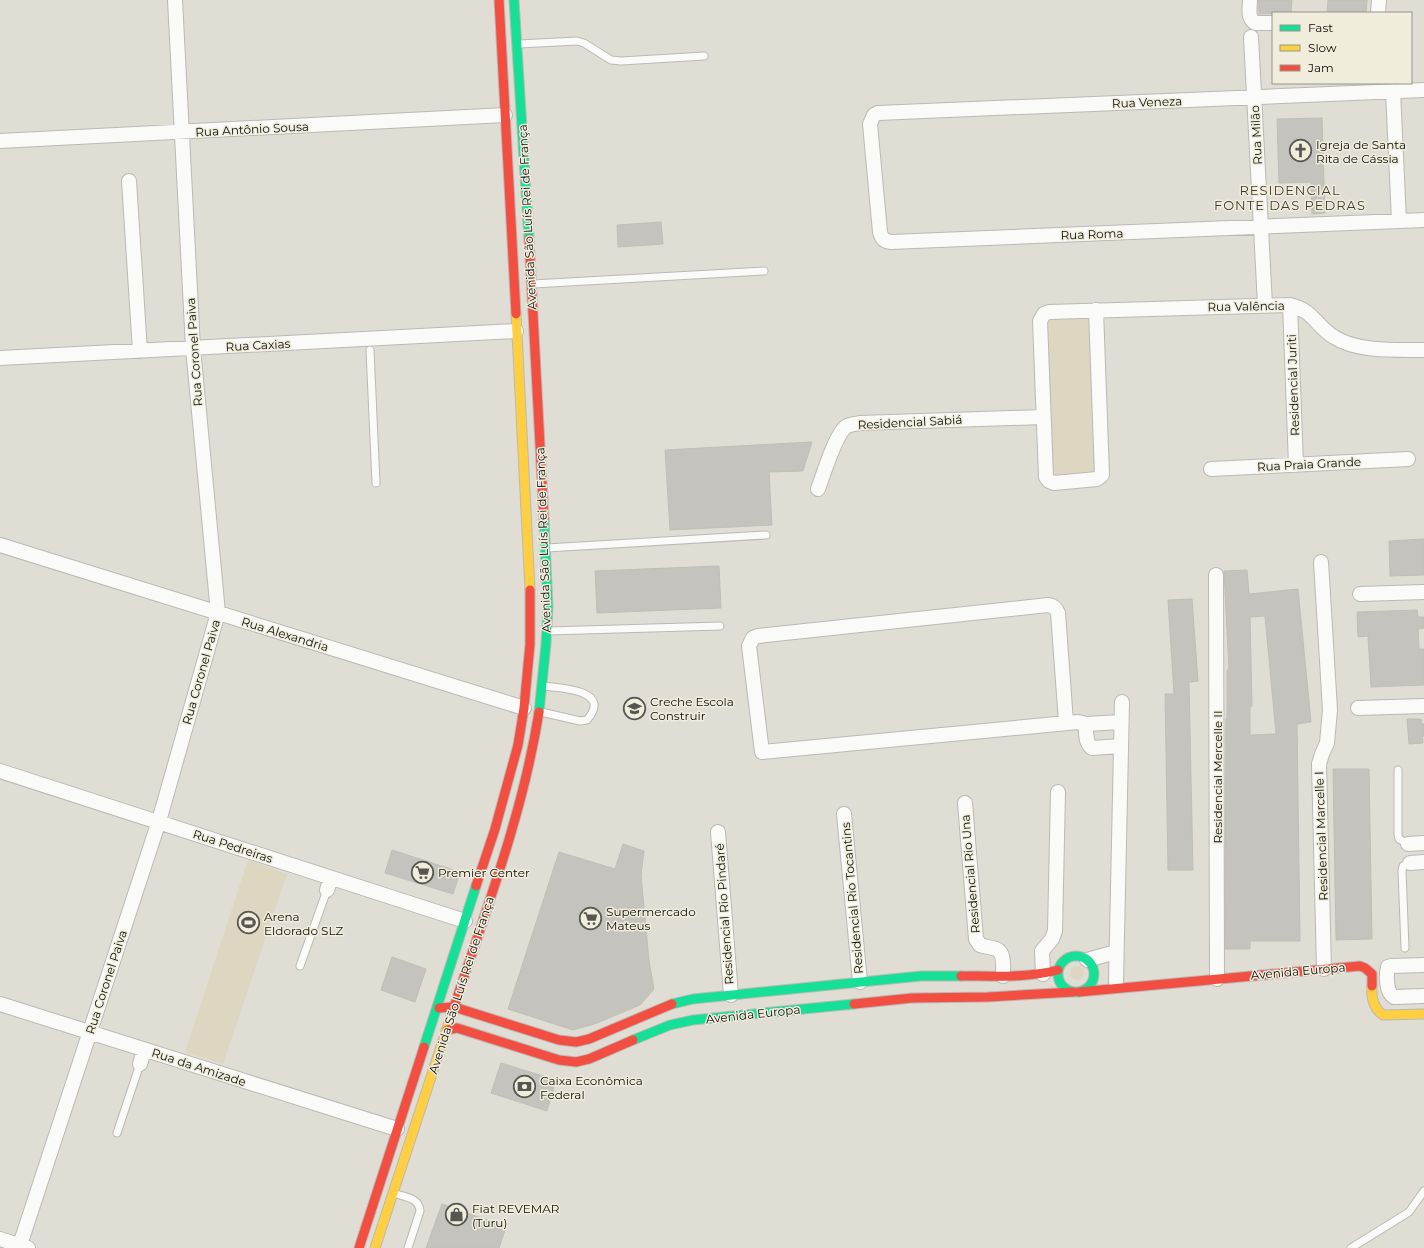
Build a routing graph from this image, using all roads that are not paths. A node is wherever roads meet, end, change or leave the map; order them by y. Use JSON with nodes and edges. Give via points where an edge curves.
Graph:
{"nodes":[{"id":1,"x":175,"y":0,"type":"edge"},
{"id":2,"x":498,"y":0,"type":"edge"},
{"id":3,"x":514,"y":0,"type":"edge"},
{"id":4,"x":1250,"y":0,"type":"edge"},
{"id":5,"x":1378,"y":0,"type":"edge"},
{"id":6,"x":1378,"y":12,"type":"edge"},
{"id":7,"x":1272,"y":23,"type":"edge"},
{"id":8,"x":1251,"y":37,"type":"dead end"},
{"id":9,"x":517,"y":45,"type":"junction"},
{"id":10,"x":704,"y":56,"type":"dead end"},
{"id":11,"x":1424,"y":90,"type":"edge"},
{"id":12,"x":1393,"y":91,"type":"junction"},
{"id":13,"x":1254,"y":97,"type":"junction"},
{"id":14,"x":505,"y":115,"type":"junction"},
{"id":15,"x":872,"y":119,"type":"joint"},
{"id":16,"x":181,"y":133,"type":"junction"},
{"id":17,"x":0,"y":141,"type":"edge"},
{"id":18,"x":129,"y":181,"type":"dead end"},
{"id":19,"x":1424,"y":220,"type":"edge"},
{"id":20,"x":1399,"y":221,"type":"junction"},
{"id":21,"x":1261,"y":227,"type":"junction"},
{"id":22,"x":764,"y":271,"type":"dead end"},
{"id":23,"x":531,"y":284,"type":"junction"},
{"id":24,"x":1265,"y":305,"type":"junction"},
{"id":25,"x":1290,"y":305,"type":"junction"},
{"id":26,"x":1096,"y":310,"type":"junction"},
{"id":27,"x":516,"y":331,"type":"junction"},
{"id":28,"x":370,"y":344,"type":"junction"},
{"id":29,"x":193,"y":348,"type":"junction"},
{"id":30,"x":1424,"y":350,"type":"edge"},
{"id":31,"x":140,"y":351,"type":"junction"},
{"id":32,"x":0,"y":358,"type":"edge"},
{"id":33,"x":1043,"y":417,"type":"junction"},
{"id":34,"x":1408,"y":459,"type":"dead end"},
{"id":35,"x":1296,"y":465,"type":"junction"},
{"id":36,"x":1211,"y":469,"type":"dead end"},
{"id":37,"x":376,"y":483,"type":"dead end"},
{"id":38,"x":818,"y":489,"type":"dead end"},
{"id":39,"x":766,"y":534,"type":"dead end"},
{"id":40,"x":0,"y":545,"type":"edge"},
{"id":41,"x":545,"y":548,"type":"junction"},
{"id":42,"x":1321,"y":562,"type":"dead end"},
{"id":43,"x":1216,"y":575,"type":"dead end"},
{"id":44,"x":1424,"y":592,"type":"edge"},
{"id":45,"x":1360,"y":594,"type":"dead end"},
{"id":46,"x":218,"y":613,"type":"junction"},
{"id":47,"x":720,"y":626,"type":"dead end"},
{"id":48,"x":547,"y":631,"type":"junction"},
{"id":49,"x":542,"y":686,"type":"junction"},
{"id":50,"x":1122,"y":702,"type":"dead end"},
{"id":51,"x":1424,"y":706,"type":"edge"},
{"id":52,"x":524,"y":708,"type":"junction"},
{"id":53,"x":1358,"y":708,"type":"dead end"},
{"id":54,"x":539,"y":711,"type":"junction"},
{"id":55,"x":1066,"y":722,"type":"junction"},
{"id":56,"x":1121,"y":722,"type":"junction"},
{"id":57,"x":1086,"y":724,"type":"junction"},
{"id":58,"x":1121,"y":746,"type":"junction"},
{"id":59,"x":1398,"y":770,"type":"dead end"},
{"id":60,"x":0,"y":771,"type":"edge"},
{"id":61,"x":1058,"y":792,"type":"dead end"},
{"id":62,"x":965,"y":803,"type":"dead end"},
{"id":63,"x":844,"y":814,"type":"dead end"},
{"id":64,"x":159,"y":821,"type":"junction"},
{"id":65,"x":718,"y":832,"type":"dead end"},
{"id":66,"x":1424,"y":843,"type":"edge"},
{"id":67,"x":1408,"y":844,"type":"joint"},
{"id":68,"x":1417,"y":862,"type":"edge"},
{"id":69,"x":329,"y":884,"type":"junction"},
{"id":70,"x":465,"y":921,"type":"junction"},
{"id":71,"x":1405,"y":948,"type":"dead end"},
{"id":72,"x":1116,"y":952,"type":"junction"},
{"id":73,"x":1088,"y":960,"type":"junction"},
{"id":74,"x":1424,"y":965,"type":"edge"},
{"id":75,"x":300,"y":966,"type":"dead end"},
{"id":76,"x":1324,"y":969,"type":"junction"},
{"id":77,"x":1058,"y":970,"type":"junction"},
{"id":78,"x":1043,"y":974,"type":"junction"},
{"id":79,"x":1003,"y":976,"type":"junction"},
{"id":80,"x":1217,"y":979,"type":"junction"},
{"id":81,"x":1107,"y":980,"type":"junction"},
{"id":82,"x":860,"y":982,"type":"junction"},
{"id":83,"x":1076,"y":992,"type":"junction"},
{"id":84,"x":731,"y":995,"type":"junction"},
{"id":85,"x":1424,"y":996,"type":"edge"},
{"id":86,"x":0,"y":1004,"type":"edge"},
{"id":87,"x":454,"y":1007,"type":"junction"},
{"id":88,"x":436,"y":1008,"type":"junction"},
{"id":89,"x":1424,"y":1014,"type":"edge"},
{"id":90,"x":612,"y":1029,"type":"junction"},
{"id":91,"x":446,"y":1030,"type":"junction"},
{"id":92,"x":89,"y":1032,"type":"junction"},
{"id":93,"x":620,"y":1046,"type":"junction"},
{"id":94,"x":144,"y":1050,"type":"junction"},
{"id":95,"x":140,"y":1064,"type":"joint"},
{"id":96,"x":397,"y":1129,"type":"junction"},
{"id":97,"x":117,"y":1133,"type":"dead end"},
{"id":98,"x":1424,"y":1191,"type":"edge"},
{"id":99,"x":393,"y":1193,"type":"junction"},
{"id":100,"x":0,"y":1239,"type":"edge"},
{"id":101,"x":22,"y":1247,"type":"edge"},
{"id":102,"x":359,"y":1248,"type":"edge"},
{"id":103,"x":375,"y":1248,"type":"edge"},
{"id":104,"x":408,"y":1248,"type":"edge"},
{"id":105,"x":1352,"y":1248,"type":"edge"}],
"edges":[{"from":1,"to":16,"type":"street","name":"Rua Coronel Paiva"},
{"from":2,"to":14,"type":"main road","name":"Avenida São Luís Rei de França"},
{"from":3,"to":9,"type":"main road","name":"Avenida São Luís Rei de França"},
{"from":4,"to":7,"type":"street","via":[[1250,20],[1255,23]]},
{"from":5,"to":6,"type":"street"},
{"from":8,"to":13,"type":"street","name":"Rua Milão"},
{"from":9,"to":10,"type":"lane","via":[[577,41],[610,60],[621,61]]},
{"from":9,"to":23,"type":"main road","name":"Avenida São Luís Rei de França"},
{"from":11,"to":12,"type":"street","name":"Rua Veneza"},
{"from":12,"to":13,"type":"street","name":"Rua Veneza"},
{"from":12,"to":20,"type":"street"},
{"from":13,"to":15,"type":"street","name":"Rua Veneza","via":[[878,113]]},
{"from":13,"to":21,"type":"street","name":"Rua Milão"},
{"from":14,"to":16,"type":"street","name":"Rua Antônio Sousa"},
{"from":14,"to":27,"type":"main road","name":"Avenida São Luís Rei de França"},
{"from":15,"to":21,"type":"street","name":"Rua Roma","via":[[870,124],[880,232],[886,241]]},
{"from":16,"to":17,"type":"street","name":"Rua Antônio Sousa"},
{"from":16,"to":29,"type":"street","name":"Rua Coronel Paiva"},
{"from":18,"to":31,"type":"street"},
{"from":19,"to":20,"type":"street","name":"Rua Roma"},
{"from":20,"to":21,"type":"street","name":"Rua Roma"},
{"from":21,"to":24,"type":"street","name":"Rua Milão"},
{"from":22,"to":23,"type":"lane"},
{"from":23,"to":41,"type":"main road","name":"Avenida São Luís Rei de França"},
{"from":24,"to":25,"type":"street","name":"Rua Valência"},
{"from":24,"to":26,"type":"street","name":"Rua Valência"},
{"from":25,"to":30,"type":"street","name":"Rua Valência","via":[[1306,311],[1329,334],[1345,343],[1388,351]]},
{"from":25,"to":35,"type":"street","name":"Residencial Juriti"},
{"from":26,"to":33,"type":"street","name":"Rua Valência","via":[[1053,311],[1044,314],[1040,321]]},
{"from":26,"to":33,"type":"street","via":[[1102,475],[1097,479],[1054,483],[1049,481],[1046,477]]},
{"from":27,"to":28,"type":"street","name":"Rua Caxias"},
{"from":27,"to":52,"type":"main road","name":"Avenida São Luís Rei de França","via":[[530,587],[530,644]]},
{"from":28,"to":29,"type":"street","name":"Rua Caxias"},
{"from":28,"to":37,"type":"lane"},
{"from":29,"to":31,"type":"street","name":"Rua Caxias"},
{"from":29,"to":46,"type":"street","name":"Rua Coronel Paiva"},
{"from":31,"to":32,"type":"street","name":"Rua Caxias"},
{"from":33,"to":38,"type":"street","name":"Residencial Sabiá","via":[[860,423],[848,426],[841,432]]},
{"from":34,"to":35,"type":"street","name":"Rua Praia Grande"},
{"from":35,"to":36,"type":"street","name":"Rua Praia Grande"},
{"from":39,"to":41,"type":"lane"},
{"from":40,"to":46,"type":"street","name":"Rua Alexandria"},
{"from":41,"to":48,"type":"main road","name":"Avenida São Luís Rei de França"},
{"from":42,"to":76,"type":"street","name":"Residencial Marcelle I","via":[[1330,710],[1327,743],[1319,764]]},
{"from":43,"to":80,"type":"street","name":"Residencial Mercelle II"},
{"from":44,"to":45,"type":"street"},
{"from":46,"to":52,"type":"street","name":"Rua Alexandria"},
{"from":46,"to":64,"type":"street","name":"Rua Coronel Paiva"},
{"from":47,"to":48,"type":"lane"},
{"from":48,"to":49,"type":"main road","name":"Avenida São Luís Rei de França"},
{"from":49,"to":54,"type":"main road","name":"Avenida São Luís Rei de França"},
{"from":49,"to":54,"type":"lane","via":[[587,694],[594,702],[594,708],[587,720]]},
{"from":50,"to":56,"type":"street"},
{"from":51,"to":53,"type":"street"},
{"from":52,"to":70,"type":"main road","name":"Avenida São Luís Rei de França","via":[[508,786]]},
{"from":54,"to":87,"type":"main road","name":"Avenida São Luís Rei de França","via":[[533,749],[512,826]]},
{"from":55,"to":55,"type":"street","via":[[762,752],[749,646],[753,638],[758,636],[1048,605],[1056,609],[1058,614]]},
{"from":55,"to":57,"type":"street"},
{"from":56,"to":57,"type":"street"},
{"from":56,"to":58,"type":"street"},
{"from":57,"to":58,"type":"street","via":[[1087,742],[1092,748]]},
{"from":58,"to":72,"type":"street"},
{"from":59,"to":67,"type":"lane","via":[[1398,835],[1400,840]]},
{"from":60,"to":64,"type":"street","name":"Rua Pedreiras"},
{"from":61,"to":78,"type":"street","via":[[1055,931],[1042,951]]},
{"from":62,"to":79,"type":"street","name":"Residencial Rio Una","via":[[976,939],[980,945],[1000,951]]},
{"from":63,"to":82,"type":"street","name":"Residencial Rio Tocantins"},
{"from":64,"to":69,"type":"street","name":"Rua Pedreiras"},
{"from":64,"to":92,"type":"street","name":"Rua Coronel Paiva"},
{"from":65,"to":84,"type":"street","name":"Residencial Rio Pindaré"},
{"from":66,"to":67,"type":"street"},
{"from":68,"to":71,"type":"lane","via":[[1404,866],[1402,871]]},
{"from":69,"to":70,"type":"street","name":"Rua Pedreiras"},
{"from":69,"to":75,"type":"lane"},
{"from":70,"to":88,"type":"main road","name":"Avenida São Luís Rei de França"},
{"from":72,"to":73,"type":"street"},
{"from":72,"to":81,"type":"street"},
{"from":73,"to":77,"type":"main road","name":"Avenida Europa","via":[[1070,957],[1064,960]]},
{"from":73,"to":81,"type":"main road"},
{"from":74,"to":85,"type":"street","via":[[1391,966],[1388,967],[1388,971],[1391,996]]},
{"from":76,"to":80,"type":"main road","name":"Avenida Europa"},
{"from":76,"to":89,"type":"main road","name":"Avenida Europa","via":[[1360,966],[1369,971],[1372,974],[1373,1004],[1378,1013]]},
{"from":77,"to":78,"type":"main road","name":"Avenida Europa"},
{"from":77,"to":83,"type":"main road","via":[[1059,982]]},
{"from":78,"to":79,"type":"main road","name":"Avenida Europa"},
{"from":79,"to":82,"type":"main road","name":"Avenida Europa","via":[[926,976]]},
{"from":80,"to":81,"type":"main road","name":"Avenida Europa","via":[[1134,987]]},
{"from":81,"to":83,"type":"main road","name":"Avenida Europa"},
{"from":81,"to":83,"type":"main road"},
{"from":82,"to":84,"type":"main road","name":"Avenida Europa"},
{"from":83,"to":93,"type":"main road","name":"Avenida Europa","via":[[912,998],[693,1020],[670,1025]]},
{"from":84,"to":90,"type":"main road","name":"Avenida Europa","via":[[682,1001]]},
{"from":86,"to":92,"type":"street","name":"Rua da Amizade"},
{"from":87,"to":88,"type":"main road"},
{"from":87,"to":90,"type":"main road","name":"Avenida Europa","via":[[565,1041],[582,1041]]},
{"from":87,"to":91,"type":"main road","name":"Avenida São Luís Rei de França"},
{"from":88,"to":96,"type":"main road","name":"Avenida São Luís Rei de França"},
{"from":90,"to":93,"type":"main road"},
{"from":91,"to":93,"type":"main road","name":"Avenida Europa","via":[[457,1028],[570,1062],[589,1059]]},
{"from":91,"to":99,"type":"main road","name":"Avenida São Luís Rei de França"},
{"from":92,"to":94,"type":"street","name":"Rua da Amizade"},
{"from":92,"to":101,"type":"street","name":"Rua Coronel Paiva"},
{"from":94,"to":95,"type":"street"},
{"from":94,"to":96,"type":"street","name":"Rua da Amizade"},
{"from":95,"to":97,"type":"lane"},
{"from":96,"to":102,"type":"main road","name":"Avenida São Luís Rei de França"},
{"from":98,"to":105,"type":"lane","via":[[1409,1212]]},
{"from":99,"to":103,"type":"main road","name":"Avenida São Luís Rei de França"},
{"from":99,"to":104,"type":"lane","via":[[415,1200],[419,1205],[420,1211]]},
{"from":100,"to":101,"type":"street"}]}
